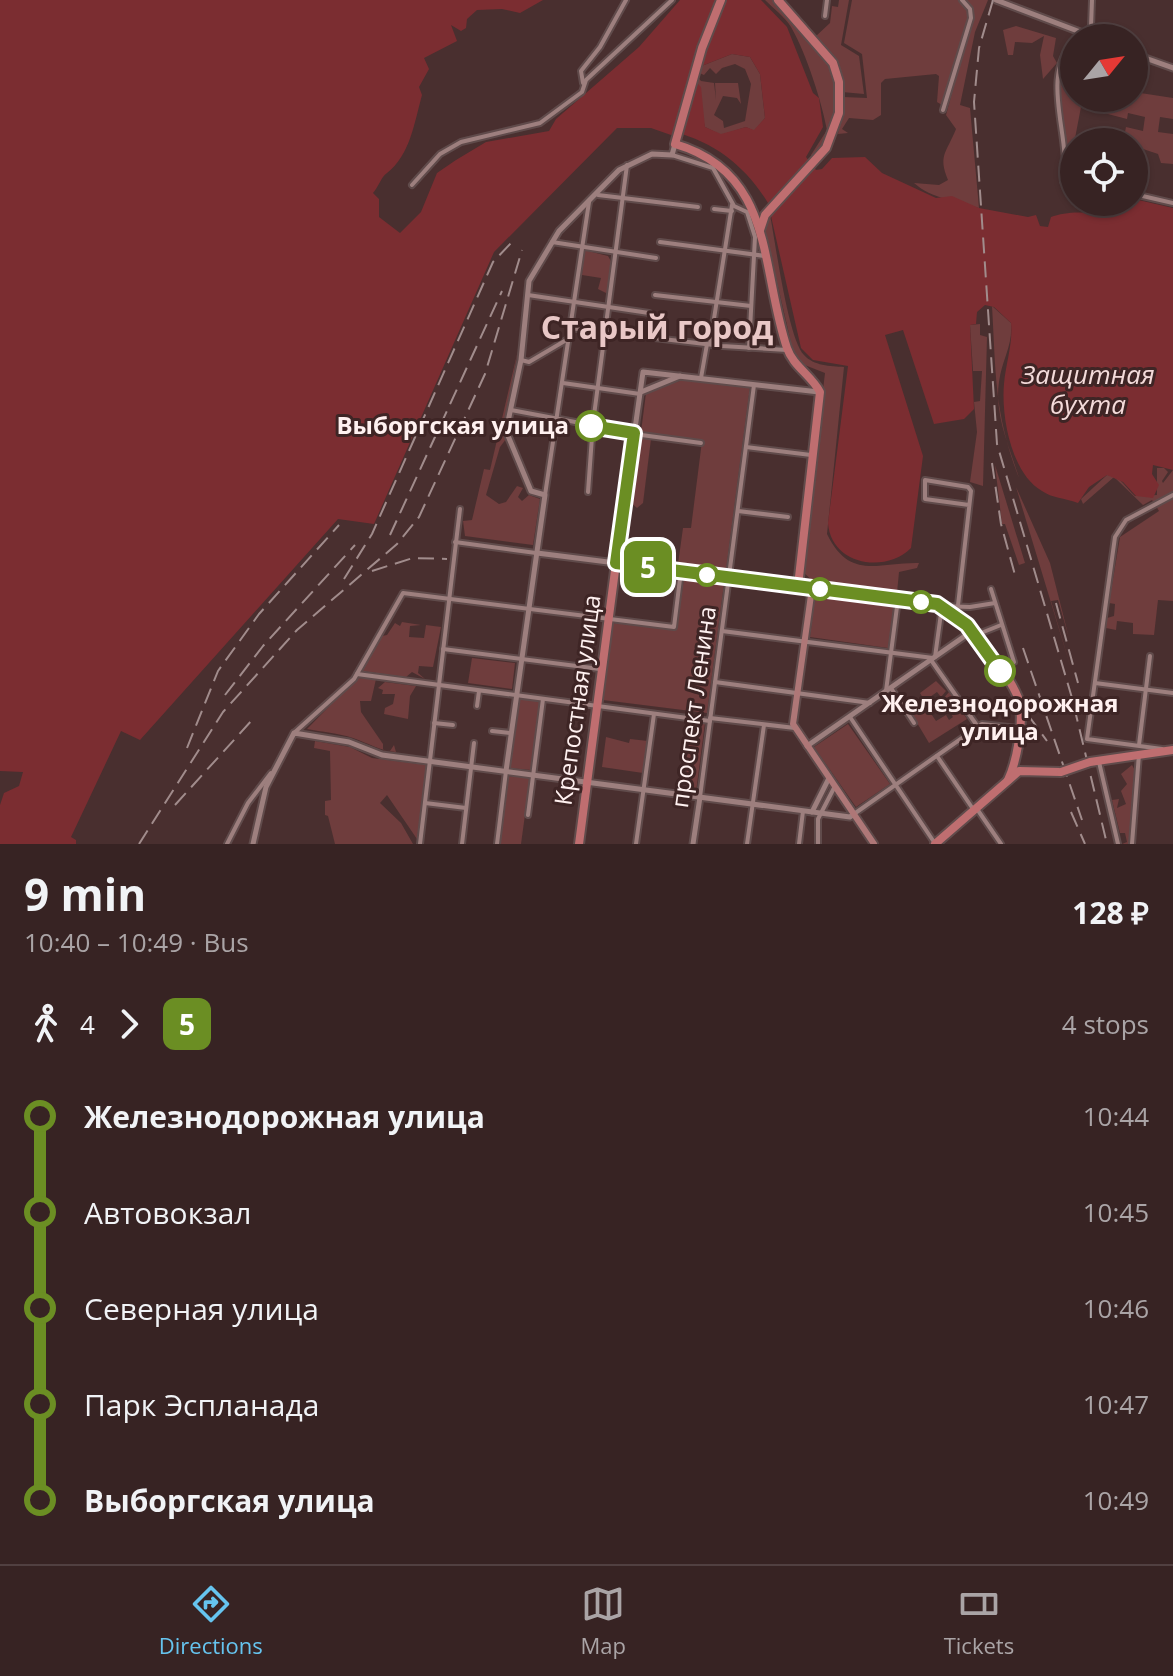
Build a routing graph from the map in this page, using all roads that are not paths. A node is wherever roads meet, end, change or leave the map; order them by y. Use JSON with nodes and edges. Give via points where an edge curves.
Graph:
{"nodes":[{"id":1,"x":626,"y":0,"type":"edge"},
{"id":2,"x":672,"y":0,"type":"edge"},
{"id":3,"x":721,"y":0,"type":"edge"},
{"id":4,"x":778,"y":0,"type":"edge"},
{"id":5,"x":827,"y":0,"type":"edge"},
{"id":6,"x":962,"y":0,"type":"edge"},
{"id":7,"x":1092,"y":0,"type":"edge"},
{"id":8,"x":999,"y":1,"type":"edge"},
{"id":9,"x":825,"y":16,"type":"dead end"},
{"id":10,"x":1060,"y":24,"type":"edge"},
{"id":11,"x":1091,"y":24,"type":"edge"},
{"id":12,"x":1148,"y":59,"type":"edge"},
{"id":13,"x":1173,"y":68,"type":"edge"},
{"id":14,"x":1060,"y":80,"type":"edge"},
{"id":15,"x":584,"y":85,"type":"junction"},
{"id":16,"x":1060,"y":104,"type":"edge"},
{"id":17,"x":943,"y":110,"type":"dead end"},
{"id":18,"x":676,"y":140,"type":"junction"},
{"id":19,"x":672,"y":155,"type":"junction"},
{"id":20,"x":627,"y":165,"type":"junction"},
{"id":21,"x":412,"y":185,"type":"dead end"},
{"id":22,"x":598,"y":195,"type":"junction"},
{"id":23,"x":1148,"y":197,"type":"edge"},
{"id":24,"x":623,"y":198,"type":"junction"},
{"id":25,"x":731,"y":201,"type":"junction"},
{"id":26,"x":589,"y":202,"type":"junction"},
{"id":27,"x":1173,"y":203,"type":"edge"},
{"id":28,"x":698,"y":207,"type":"dead end"},
{"id":29,"x":714,"y":209,"type":"dead end"},
{"id":30,"x":733,"y":211,"type":"junction"},
{"id":31,"x":750,"y":213,"type":"junction"},
{"id":32,"x":766,"y":213,"type":"junction"},
{"id":33,"x":760,"y":230,"type":"junction"},
{"id":34,"x":552,"y":242,"type":"junction"},
{"id":35,"x":660,"y":242,"type":"dead end"},
{"id":36,"x":582,"y":247,"type":"junction"},
{"id":37,"x":726,"y":251,"type":"junction"},
{"id":38,"x":616,"y":252,"type":"junction"},
{"id":39,"x":754,"y":255,"type":"junction"},
{"id":40,"x":768,"y":257,"type":"junction"},
{"id":41,"x":656,"y":258,"type":"dead end"},
{"id":42,"x":526,"y":294,"type":"junction"},
{"id":43,"x":655,"y":295,"type":"dead end"},
{"id":44,"x":574,"y":302,"type":"junction"},
{"id":45,"x":717,"y":303,"type":"junction"},
{"id":46,"x":751,"y":306,"type":"junction"},
{"id":47,"x":608,"y":307,"type":"junction"},
{"id":48,"x":649,"y":313,"type":"dead end"},
{"id":49,"x":570,"y":328,"type":"junction"},
{"id":50,"x":605,"y":332,"type":"junction"},
{"id":51,"x":569,"y":339,"type":"junction"},
{"id":52,"x":709,"y":344,"type":"junction"},
{"id":53,"x":749,"y":348,"type":"junction"},
{"id":54,"x":787,"y":350,"type":"junction"},
{"id":55,"x":521,"y":360,"type":"junction"},
{"id":56,"x":681,"y":376,"type":"junction"},
{"id":57,"x":701,"y":378,"type":"junction"},
{"id":58,"x":562,"y":383,"type":"junction"},
{"id":59,"x":754,"y":385,"type":"junction"},
{"id":60,"x":598,"y":387,"type":"junction"},
{"id":61,"x":820,"y":392,"type":"junction"},
{"id":62,"x":640,"y":393,"type":"junction"},
{"id":63,"x":511,"y":410,"type":"junction"},
{"id":64,"x":556,"y":421,"type":"junction"},
{"id":65,"x":593,"y":426,"type":"junction"},
{"id":66,"x":634,"y":433,"type":"junction"},
{"id":67,"x":701,"y":443,"type":"dead end"},
{"id":68,"x":746,"y":447,"type":"junction"},
{"id":69,"x":814,"y":456,"type":"junction"},
{"id":70,"x":588,"y":492,"type":"dead end"},
{"id":71,"x":545,"y":495,"type":"junction"},
{"id":72,"x":1173,"y":495,"type":"edge"},
{"id":73,"x":969,"y":505,"type":"junction"},
{"id":74,"x":460,"y":509,"type":"dead end"},
{"id":75,"x":738,"y":511,"type":"junction"},
{"id":76,"x":788,"y":517,"type":"dead end"},
{"id":77,"x":455,"y":542,"type":"junction"},
{"id":78,"x":537,"y":553,"type":"junction"},
{"id":79,"x":616,"y":563,"type":"junction"},
{"id":80,"x":681,"y":571,"type":"junction"},
{"id":81,"x":729,"y":578,"type":"junction"},
{"id":82,"x":798,"y":586,"type":"junction"},
{"id":83,"x":812,"y":588,"type":"junction"},
{"id":84,"x":991,"y":589,"type":"dead end"},
{"id":85,"x":449,"y":598,"type":"junction"},
{"id":86,"x":898,"y":599,"type":"junction"},
{"id":87,"x":995,"y":603,"type":"junction"},
{"id":88,"x":942,"y":606,"type":"junction"},
{"id":89,"x":530,"y":608,"type":"junction"},
{"id":90,"x":958,"y":610,"type":"junction"},
{"id":91,"x":609,"y":618,"type":"junction"},
{"id":92,"x":1001,"y":625,"type":"junction"},
{"id":93,"x":722,"y":631,"type":"junction"},
{"id":94,"x":974,"y":633,"type":"junction"},
{"id":95,"x":805,"y":642,"type":"junction"},
{"id":96,"x":443,"y":649,"type":"junction"},
{"id":97,"x":891,"y":653,"type":"junction"},
{"id":98,"x":1150,"y":656,"type":"dead end"},
{"id":99,"x":932,"y":658,"type":"junction"},
{"id":100,"x":523,"y":659,"type":"junction"},
{"id":101,"x":1014,"y":662,"type":"dead end"},
{"id":102,"x":602,"y":670,"type":"junction"},
{"id":103,"x":357,"y":674,"type":"junction"},
{"id":104,"x":715,"y":682,"type":"junction"},
{"id":105,"x":1095,"y":683,"type":"junction"},
{"id":106,"x":439,"y":686,"type":"junction"},
{"id":107,"x":888,"y":688,"type":"junction"},
{"id":108,"x":1145,"y":690,"type":"junction"},
{"id":109,"x":479,"y":691,"type":"junction"},
{"id":110,"x":798,"y":693,"type":"junction"},
{"id":111,"x":1173,"y":693,"type":"edge"},
{"id":112,"x":517,"y":695,"type":"junction"},
{"id":113,"x":543,"y":699,"type":"junction"},
{"id":114,"x":858,"y":700,"type":"junction"},
{"id":115,"x":870,"y":703,"type":"junction"},
{"id":116,"x":477,"y":706,"type":"dead end"},
{"id":117,"x":597,"y":706,"type":"junction"},
{"id":118,"x":859,"y":711,"type":"junction"},
{"id":119,"x":654,"y":714,"type":"junction"},
{"id":120,"x":850,"y":717,"type":"junction"},
{"id":121,"x":710,"y":719,"type":"junction"},
{"id":122,"x":434,"y":723,"type":"junction"},
{"id":123,"x":914,"y":723,"type":"dead end"},
{"id":124,"x":453,"y":725,"type":"dead end"},
{"id":125,"x":764,"y":725,"type":"junction"},
{"id":126,"x":978,"y":725,"type":"junction"},
{"id":127,"x":795,"y":728,"type":"junction"},
{"id":128,"x":1018,"y":728,"type":"junction"},
{"id":129,"x":492,"y":731,"type":"dead end"},
{"id":130,"x":294,"y":733,"type":"junction"},
{"id":131,"x":511,"y":733,"type":"junction"},
{"id":132,"x":474,"y":743,"type":"dead end"},
{"id":133,"x":807,"y":746,"type":"junction"},
{"id":134,"x":1169,"y":750,"type":"edge"},
{"id":135,"x":1136,"y":751,"type":"junction"},
{"id":136,"x":1015,"y":753,"type":"junction"},
{"id":137,"x":937,"y":756,"type":"junction"},
{"id":138,"x":430,"y":761,"type":"junction"},
{"id":139,"x":1095,"y":761,"type":"junction"},
{"id":140,"x":472,"y":767,"type":"junction"},
{"id":141,"x":1029,"y":769,"type":"junction"},
{"id":142,"x":506,"y":771,"type":"junction"},
{"id":143,"x":271,"y":773,"type":"junction"},
{"id":144,"x":533,"y":775,"type":"junction"},
{"id":145,"x":829,"y":778,"type":"junction"},
{"id":146,"x":1008,"y":780,"type":"junction"},
{"id":147,"x":587,"y":782,"type":"junction"},
{"id":148,"x":896,"y":785,"type":"junction"},
{"id":149,"x":835,"y":786,"type":"junction"},
{"id":150,"x":644,"y":790,"type":"junction"},
{"id":151,"x":254,"y":795,"type":"junction"},
{"id":152,"x":700,"y":797,"type":"junction"},
{"id":153,"x":262,"y":799,"type":"junction"},
{"id":154,"x":425,"y":803,"type":"junction"},
{"id":155,"x":753,"y":804,"type":"junction"},
{"id":156,"x":466,"y":808,"type":"junction"},
{"id":157,"x":975,"y":808,"type":"junction"},
{"id":158,"x":803,"y":811,"type":"junction"},
{"id":159,"x":812,"y":812,"type":"junction"},
{"id":160,"x":821,"y":813,"type":"junction"},
{"id":161,"x":854,"y":814,"type":"junction"},
{"id":162,"x":528,"y":815,"type":"dead end"},
{"id":163,"x":934,"y":843,"type":"edge"},
{"id":164,"x":227,"y":844,"type":"edge"},
{"id":165,"x":253,"y":844,"type":"edge"},
{"id":166,"x":420,"y":844,"type":"edge"},
{"id":167,"x":462,"y":844,"type":"edge"},
{"id":168,"x":497,"y":844,"type":"edge"},
{"id":169,"x":579,"y":844,"type":"edge"},
{"id":170,"x":636,"y":844,"type":"edge"},
{"id":171,"x":693,"y":844,"type":"edge"},
{"id":172,"x":747,"y":844,"type":"edge"},
{"id":173,"x":799,"y":844,"type":"edge"},
{"id":174,"x":818,"y":844,"type":"edge"},
{"id":175,"x":874,"y":844,"type":"edge"},
{"id":176,"x":1001,"y":844,"type":"edge"},
{"id":177,"x":1118,"y":844,"type":"edge"},
{"id":178,"x":1132,"y":844,"type":"edge"}],
"edges":[{"from":1,"to":15,"type":"street","via":[[581,71]]},
{"from":2,"to":15,"type":"street"},
{"from":3,"to":18,"type":"main road"},
{"from":4,"to":32,"type":"main road","via":[[828,55],[838,76],[836,129]]},
{"from":5,"to":9,"type":"street"},
{"from":6,"to":17,"type":"street","via":[[971,18]]},
{"from":7,"to":11,"type":"street"},
{"from":8,"to":10,"type":"street"},
{"from":12,"to":13,"type":"street"},
{"from":14,"to":16,"type":"street"},
{"from":15,"to":21,"type":"street","via":[[582,92],[537,125],[465,141],[446,151]]},
{"from":18,"to":19,"type":"street"},
{"from":18,"to":31,"type":"main road","via":[[725,168]]},
{"from":19,"to":20,"type":"street","via":[[652,154]]},
{"from":19,"to":25,"type":"street","via":[[717,171]]},
{"from":20,"to":22,"type":"street"},
{"from":20,"to":24,"type":"street"},
{"from":22,"to":24,"type":"street"},
{"from":22,"to":26,"type":"street"},
{"from":23,"to":27,"type":"street"},
{"from":24,"to":28,"type":"street"},
{"from":24,"to":38,"type":"street"},
{"from":25,"to":30,"type":"street"},
{"from":25,"to":31,"type":"street"},
{"from":26,"to":34,"type":"street"},
{"from":26,"to":36,"type":"street"},
{"from":29,"to":30,"type":"street"},
{"from":30,"to":31,"type":"street"},
{"from":30,"to":37,"type":"street"},
{"from":31,"to":32,"type":"main road"},
{"from":31,"to":33,"type":"main road"},
{"from":31,"to":39,"type":"street"},
{"from":32,"to":33,"type":"main road"},
{"from":33,"to":40,"type":"main road"},
{"from":34,"to":36,"type":"street"},
{"from":34,"to":42,"type":"street"},
{"from":35,"to":37,"type":"street"},
{"from":36,"to":38,"type":"street"},
{"from":36,"to":44,"type":"street"},
{"from":37,"to":39,"type":"street"},
{"from":37,"to":45,"type":"street"},
{"from":38,"to":41,"type":"street"},
{"from":38,"to":47,"type":"street"},
{"from":39,"to":40,"type":"street"},
{"from":39,"to":46,"type":"street"},
{"from":40,"to":54,"type":"main road"},
{"from":42,"to":44,"type":"street"},
{"from":42,"to":55,"type":"street"},
{"from":43,"to":45,"type":"street"},
{"from":44,"to":47,"type":"street"},
{"from":44,"to":49,"type":"street"},
{"from":45,"to":46,"type":"street"},
{"from":45,"to":52,"type":"street"},
{"from":46,"to":53,"type":"street"},
{"from":47,"to":48,"type":"street"},
{"from":47,"to":50,"type":"street"},
{"from":49,"to":50,"type":"street"},
{"from":49,"to":51,"type":"street"},
{"from":50,"to":52,"type":"street"},
{"from":50,"to":60,"type":"street"},
{"from":51,"to":55,"type":"street","via":[[529,362]]},
{"from":51,"to":58,"type":"street"},
{"from":52,"to":53,"type":"street"},
{"from":52,"to":57,"type":"street"},
{"from":53,"to":54,"type":"street"},
{"from":54,"to":61,"type":"main road"},
{"from":55,"to":63,"type":"street"},
{"from":56,"to":57,"type":"street"},
{"from":56,"to":62,"type":"street"},
{"from":56,"to":62,"type":"street","name":"Крепостная улица","via":[[643,372]]},
{"from":57,"to":59,"type":"street"},
{"from":58,"to":60,"type":"street"},
{"from":58,"to":64,"type":"street"},
{"from":59,"to":61,"type":"street"},
{"from":59,"to":68,"type":"street","name":"проспект Ленина"},
{"from":60,"to":62,"type":"street"},
{"from":60,"to":65,"type":"street"},
{"from":61,"to":69,"type":"main road"},
{"from":62,"to":66,"type":"street","name":"Крепостная улица"},
{"from":63,"to":64,"type":"street"},
{"from":63,"to":71,"type":"street","via":[[506,431],[531,491]]},
{"from":64,"to":65,"type":"street"},
{"from":64,"to":71,"type":"street"},
{"from":65,"to":66,"type":"street"},
{"from":65,"to":70,"type":"street"},
{"from":66,"to":67,"type":"street"},
{"from":66,"to":79,"type":"street","name":"Крепостная улица"},
{"from":68,"to":69,"type":"street"},
{"from":68,"to":75,"type":"street","name":"проспект Ленина"},
{"from":69,"to":82,"type":"main road"},
{"from":71,"to":78,"type":"street"},
{"from":72,"to":105,"type":"street","via":[[1119,527]]},
{"from":73,"to":73,"type":"street","via":[[928,500],[925,480],[968,487]]},
{"from":73,"to":90,"type":"street"},
{"from":74,"to":77,"type":"street"},
{"from":75,"to":76,"type":"street"},
{"from":75,"to":81,"type":"street","name":"проспект Ленина"},
{"from":77,"to":78,"type":"street"},
{"from":77,"to":85,"type":"street"},
{"from":78,"to":79,"type":"street"},
{"from":78,"to":89,"type":"street"},
{"from":79,"to":80,"type":"main road"},
{"from":79,"to":91,"type":"main road","name":"Крепостная улица"},
{"from":80,"to":81,"type":"main road"},
{"from":80,"to":91,"type":"street","via":[[674,627]]},
{"from":81,"to":82,"type":"main road"},
{"from":81,"to":93,"type":"street","name":"проспект Ленина"},
{"from":82,"to":83,"type":"main road"},
{"from":83,"to":86,"type":"main road"},
{"from":83,"to":95,"type":"main road"},
{"from":84,"to":87,"type":"street"},
{"from":85,"to":89,"type":"street"},
{"from":85,"to":96,"type":"street"},
{"from":85,"to":103,"type":"street","via":[[403,593]]},
{"from":86,"to":88,"type":"main road"},
{"from":86,"to":97,"type":"street"},
{"from":87,"to":90,"type":"street"},
{"from":87,"to":92,"type":"street"},
{"from":88,"to":90,"type":"main road"},
{"from":88,"to":99,"type":"street"},
{"from":89,"to":91,"type":"street"},
{"from":89,"to":100,"type":"street"},
{"from":90,"to":94,"type":"main road"},
{"from":91,"to":102,"type":"main road","name":"Крепостная улица"},
{"from":92,"to":94,"type":"street"},
{"from":92,"to":101,"type":"street"},
{"from":93,"to":95,"type":"street"},
{"from":93,"to":104,"type":"street","name":"проспект Ленина"},
{"from":94,"to":99,"type":"street"},
{"from":94,"to":128,"type":"main road","via":[[1018,699]]},
{"from":95,"to":97,"type":"street"},
{"from":95,"to":110,"type":"main road"},
{"from":96,"to":100,"type":"street"},
{"from":96,"to":106,"type":"street"},
{"from":97,"to":99,"type":"street"},
{"from":97,"to":107,"type":"street"},
{"from":98,"to":108,"type":"street"},
{"from":99,"to":107,"type":"street"},
{"from":99,"to":126,"type":"street"},
{"from":100,"to":102,"type":"street"},
{"from":100,"to":112,"type":"street"},
{"from":102,"to":117,"type":"main road","name":"Крепостная улица"},
{"from":103,"to":106,"type":"street"},
{"from":103,"to":130,"type":"street"},
{"from":104,"to":110,"type":"street"},
{"from":104,"to":121,"type":"street","name":"проспект Ленина"},
{"from":105,"to":108,"type":"street"},
{"from":105,"to":135,"type":"street","via":[[1087,739]]},
{"from":106,"to":109,"type":"street"},
{"from":106,"to":122,"type":"street"},
{"from":107,"to":115,"type":"street"},
{"from":107,"to":123,"type":"street"},
{"from":108,"to":111,"type":"street"},
{"from":108,"to":135,"type":"street"},
{"from":109,"to":112,"type":"street"},
{"from":109,"to":116,"type":"street"},
{"from":110,"to":114,"type":"street"},
{"from":110,"to":127,"type":"main road"},
{"from":112,"to":113,"type":"street"},
{"from":112,"to":131,"type":"street"},
{"from":113,"to":117,"type":"street"},
{"from":113,"to":144,"type":"street"},
{"from":114,"to":115,"type":"street"},
{"from":114,"to":118,"type":"street"},
{"from":115,"to":118,"type":"street"},
{"from":117,"to":119,"type":"street"},
{"from":117,"to":147,"type":"main road","name":"Крепостная улица"},
{"from":118,"to":120,"type":"street"},
{"from":119,"to":121,"type":"street"},
{"from":119,"to":150,"type":"street"},
{"from":120,"to":133,"type":"street"},
{"from":120,"to":148,"type":"street"},
{"from":121,"to":125,"type":"street"},
{"from":121,"to":152,"type":"street","name":"проспект Ленина"},
{"from":122,"to":124,"type":"street"},
{"from":122,"to":138,"type":"street"},
{"from":125,"to":127,"type":"street"},
{"from":125,"to":155,"type":"street"},
{"from":126,"to":128,"type":"street"},
{"from":126,"to":137,"type":"street"},
{"from":127,"to":133,"type":"main road"},
{"from":128,"to":136,"type":"main road"},
{"from":129,"to":131,"type":"street"},
{"from":130,"to":138,"type":"street"},
{"from":130,"to":143,"type":"street"},
{"from":131,"to":142,"type":"street"},
{"from":132,"to":140,"type":"street"},
{"from":133,"to":145,"type":"main road"},
{"from":134,"to":135,"type":"main road"},
{"from":135,"to":139,"type":"main road"},
{"from":135,"to":178,"type":"street","via":[[1140,772]]},
{"from":136,"to":141,"type":"main road"},
{"from":136,"to":146,"type":"main road"},
{"from":137,"to":148,"type":"street"},
{"from":137,"to":157,"type":"street"},
{"from":138,"to":140,"type":"street"},
{"from":138,"to":154,"type":"street"},
{"from":139,"to":141,"type":"main road","bridge":true,"via":[[1061,772]]},
{"from":139,"to":177,"type":"street"},
{"from":140,"to":142,"type":"street"},
{"from":140,"to":156,"type":"street"},
{"from":141,"to":146,"type":"main road"},
{"from":142,"to":144,"type":"street"},
{"from":142,"to":168,"type":"street"},
{"from":143,"to":151,"type":"street"},
{"from":143,"to":153,"type":"street"},
{"from":144,"to":147,"type":"street"},
{"from":144,"to":162,"type":"street"},
{"from":145,"to":149,"type":"main road"},
{"from":145,"to":159,"type":"street"},
{"from":146,"to":157,"type":"main road"},
{"from":147,"to":150,"type":"street"},
{"from":147,"to":169,"type":"main road","name":"Крепостная улица"},
{"from":148,"to":161,"type":"street"},
{"from":148,"to":163,"type":"street"},
{"from":149,"to":160,"type":"street"},
{"from":149,"to":161,"type":"main road"},
{"from":150,"to":152,"type":"street"},
{"from":150,"to":170,"type":"street"},
{"from":151,"to":153,"type":"street"},
{"from":151,"to":164,"type":"street"},
{"from":152,"to":155,"type":"street"},
{"from":152,"to":171,"type":"street","name":"проспект Ленина"},
{"from":153,"to":165,"type":"street"},
{"from":154,"to":156,"type":"street"},
{"from":154,"to":166,"type":"street"},
{"from":155,"to":158,"type":"street"},
{"from":155,"to":172,"type":"street"},
{"from":156,"to":167,"type":"street"},
{"from":157,"to":163,"type":"main road"},
{"from":157,"to":176,"type":"street"},
{"from":158,"to":159,"type":"street"},
{"from":158,"to":173,"type":"street"},
{"from":159,"to":160,"type":"street"},
{"from":160,"to":161,"type":"street"},
{"from":160,"to":174,"type":"street"},
{"from":161,"to":175,"type":"main road"}]}
